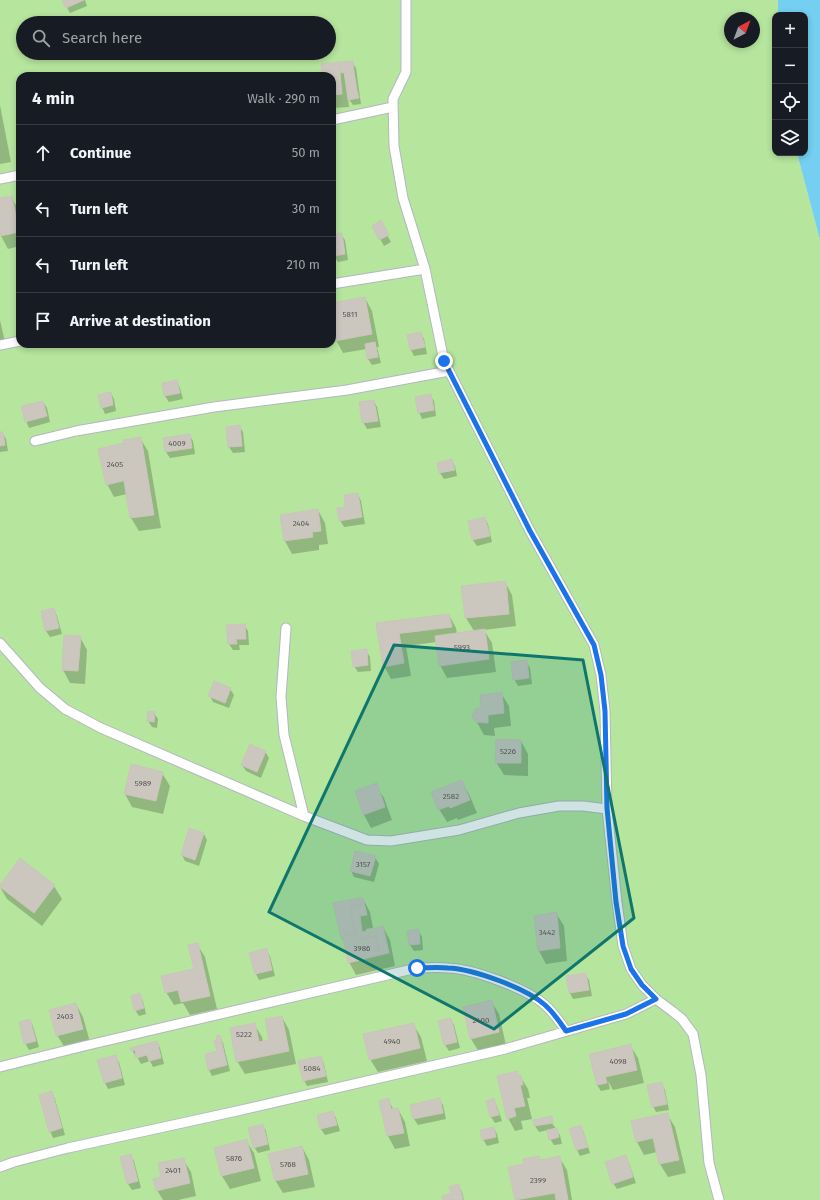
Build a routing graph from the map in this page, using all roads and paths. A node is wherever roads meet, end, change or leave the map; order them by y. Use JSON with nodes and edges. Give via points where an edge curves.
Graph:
{"nodes":[{"id":1,"x":406,"y":0,"type":"edge"},
{"id":2,"x":393,"y":107,"type":"junction"},
{"id":3,"x":336,"y":119,"type":"edge"},
{"id":4,"x":16,"y":176,"type":"edge"},
{"id":5,"x":0,"y":179,"type":"edge"},
{"id":6,"x":425,"y":269,"type":"junction"},
{"id":7,"x":336,"y":283,"type":"edge"},
{"id":8,"x":16,"y":342,"type":"edge"},
{"id":9,"x":0,"y":345,"type":"edge"},
{"id":10,"x":449,"y":371,"type":"junction"},
{"id":11,"x":35,"y":441,"type":"dead end"},
{"id":12,"x":286,"y":628,"type":"dead end"},
{"id":13,"x":0,"y":643,"type":"edge"},
{"id":14,"x":607,"y":808,"type":"junction"},
{"id":15,"x":304,"y":816,"type":"junction"},
{"id":16,"x":656,"y":999,"type":"junction"},
{"id":17,"x":566,"y":1031,"type":"junction"},
{"id":18,"x":0,"y":1067,"type":"edge"},
{"id":19,"x":0,"y":1167,"type":"edge"},
{"id":20,"x":717,"y":1200,"type":"edge"}],
"edges":[{"from":1,"to":2,"type":"lane","via":[[406,72],[393,99]]},
{"from":2,"to":3,"type":"lane"},
{"from":2,"to":6,"type":"lane","via":[[394,146],[403,198]]},
{"from":4,"to":5,"type":"lane"},
{"from":6,"to":7,"type":"lane"},
{"from":6,"to":10,"type":"lane","via":[[444,361]]},
{"from":8,"to":9,"type":"lane"},
{"from":10,"to":11,"type":"lane","via":[[347,390],[214,407],[76,431]]},
{"from":10,"to":14,"type":"lane","via":[[530,531],[594,645],[605,711]]},
{"from":12,"to":15,"type":"lane","via":[[281,697],[284,735]]},
{"from":13,"to":15,"type":"lane","via":[[40,688],[65,709],[102,728]]},
{"from":14,"to":15,"type":"lane","via":[[559,806],[519,813],[459,830],[391,841],[367,840]]},
{"from":14,"to":16,"type":"lane","via":[[623,946],[631,969]]},
{"from":16,"to":17,"type":"lane","via":[[626,1014]]},
{"from":16,"to":20,"type":"lane","via":[[682,1019],[693,1034],[701,1075],[709,1163]]},
{"from":17,"to":18,"type":"lane","via":[[545,1005],[531,995],[503,983],[476,973],[449,968],[417,968]]},
{"from":17,"to":19,"type":"lane","via":[[505,1049],[68,1148]]}]}
